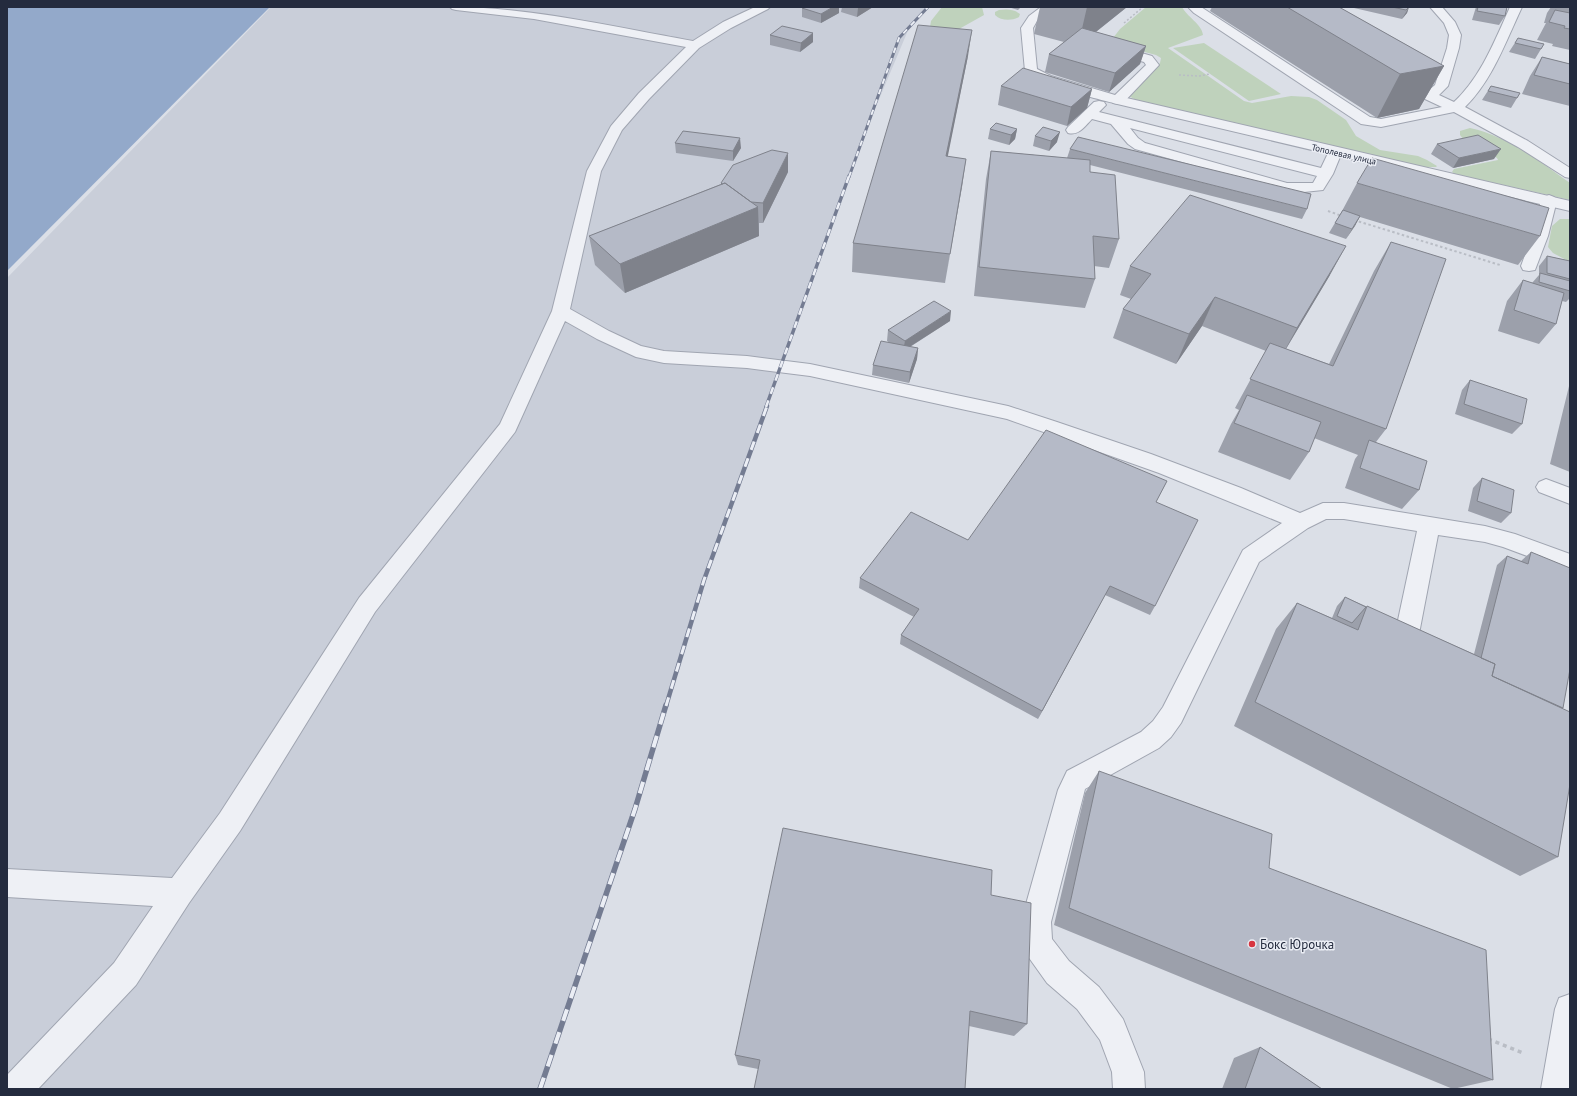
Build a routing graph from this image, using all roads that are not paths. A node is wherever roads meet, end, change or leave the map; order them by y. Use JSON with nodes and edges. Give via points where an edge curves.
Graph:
{"nodes":[{"id":1,"x":456,"y":7,"type":"edge"},
{"id":2,"x":764,"y":7,"type":"edge"},
{"id":3,"x":1048,"y":7,"type":"edge"},
{"id":4,"x":1194,"y":7,"type":"edge"},
{"id":5,"x":1436,"y":7,"type":"edge"},
{"id":6,"x":1516,"y":7,"type":"edge"},
{"id":7,"x":696,"y":45,"type":"junction"},
{"id":8,"x":1106,"y":47,"type":"edge"},
{"id":9,"x":1394,"y":72,"type":"edge"},
{"id":10,"x":1430,"y":96,"type":"junction"},
{"id":11,"x":1113,"y":98,"type":"junction"},
{"id":12,"x":1456,"y":108,"type":"junction"},
{"id":13,"x":1089,"y":114,"type":"junction"},
{"id":14,"x":1116,"y":121,"type":"junction"},
{"id":15,"x":1072,"y":130,"type":"dead end"},
{"id":16,"x":1335,"y":152,"type":"junction"},
{"id":17,"x":1570,"y":159,"type":"edge"},
{"id":18,"x":1552,"y":163,"type":"junction"},
{"id":19,"x":1326,"y":174,"type":"junction"},
{"id":20,"x":1570,"y":174,"type":"edge"},
{"id":21,"x":1549,"y":200,"type":"junction"},
{"id":22,"x":1570,"y":206,"type":"edge"},
{"id":23,"x":1535,"y":261,"type":"edge"},
{"id":24,"x":561,"y":311,"type":"junction"},
{"id":25,"x":1546,"y":487,"type":"dead end"},
{"id":26,"x":1570,"y":496,"type":"edge"},
{"id":27,"x":1300,"y":522,"type":"junction"},
{"id":28,"x":1428,"y":525,"type":"junction"},
{"id":29,"x":1570,"y":563,"type":"edge"},
{"id":30,"x":1406,"y":640,"type":"edge"},
{"id":31,"x":7,"y":883,"type":"edge"},
{"id":32,"x":179,"y":893,"type":"junction"},
{"id":33,"x":1570,"y":1009,"type":"edge"},
{"id":34,"x":1559,"y":1078,"type":"edge"},
{"id":35,"x":16,"y":1089,"type":"edge"},
{"id":36,"x":1129,"y":1089,"type":"edge"}],
"edges":[{"from":1,"to":7,"type":"street","via":[[534,16]]},
{"from":2,"to":7,"type":"street","via":[[727,25]]},
{"from":3,"to":11,"type":"street","name":"Тополевая улица","via":[[1028,23],[1031,71],[1046,79]]},
{"from":4,"to":12,"type":"street","via":[[1366,121],[1381,123]]},
{"from":5,"to":10,"type":"street","via":[[1455,34],[1441,86]]},
{"from":6,"to":12,"type":"street","via":[[1494,55],[1471,94]]},
{"from":7,"to":24,"type":"street","via":[[644,96],[616,129],[594,171]]},
{"from":8,"to":11,"type":"street","via":[[1148,59],[1152,65]]},
{"from":9,"to":10,"type":"street"},
{"from":10,"to":12,"type":"street"},
{"from":11,"to":13,"type":"street"},
{"from":11,"to":16,"type":"street","name":"Тополевая улица"},
{"from":12,"to":18,"type":"street","via":[[1523,144]]},
{"from":13,"to":14,"type":"street"},
{"from":13,"to":15,"type":"street"},
{"from":14,"to":19,"type":"street"},
{"from":14,"to":19,"type":"street","via":[[1140,146],[1286,187],[1318,187]]},
{"from":16,"to":19,"type":"street"},
{"from":16,"to":21,"type":"street","name":"Тополевая улица"},
{"from":17,"to":18,"type":"street"},
{"from":18,"to":20,"type":"street"},
{"from":21,"to":22,"type":"street","name":"Тополевая улица"},
{"from":21,"to":23,"type":"street"},
{"from":24,"to":27,"type":"street","via":[[603,335],[650,354],[810,370],[1008,413],[1181,473],[1247,498]]},
{"from":24,"to":32,"type":"street","via":[[508,427],[367,605],[230,822]]},
{"from":25,"to":26,"type":"street"},
{"from":27,"to":28,"type":"street","via":[[1323,511],[1344,511]]},
{"from":27,"to":36,"type":"street","via":[[1251,556],[1172,715],[1162,729],[1150,740],[1076,780],[1071,790],[1036,922],[1038,944],[1058,972],[1088,998],[1112,1030],[1128,1072]]},
{"from":28,"to":29,"type":"street","via":[[1485,534]]},
{"from":28,"to":30,"type":"street","via":[[1428,540]]},
{"from":31,"to":32,"type":"street"},
{"from":32,"to":35,"type":"street","via":[[125,974]]},
{"from":33,"to":34,"type":"street"}]}
